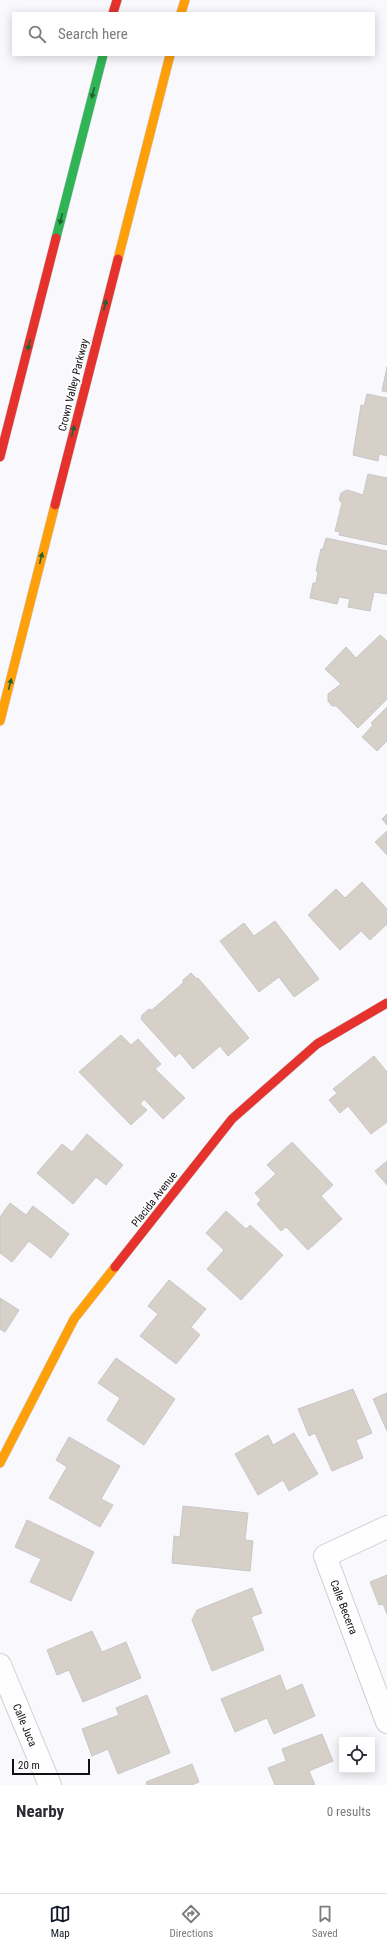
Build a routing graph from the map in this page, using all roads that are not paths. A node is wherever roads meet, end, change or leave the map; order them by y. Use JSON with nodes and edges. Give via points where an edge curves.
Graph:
{"nodes":[{"id":1,"x":117,"y":0,"type":"edge"},
{"id":2,"x":185,"y":0,"type":"edge"},
{"id":3,"x":113,"y":12,"type":"edge"},
{"id":4,"x":181,"y":12,"type":"edge"},
{"id":5,"x":103,"y":56,"type":"edge"},
{"id":6,"x":170,"y":56,"type":"edge"},
{"id":7,"x":0,"y":457,"type":"edge"},
{"id":8,"x":0,"y":721,"type":"edge"},
{"id":9,"x":387,"y":1003,"type":"edge"},
{"id":10,"x":0,"y":1463,"type":"edge"},
{"id":11,"x":387,"y":1527,"type":"edge"},
{"id":12,"x":0,"y":1665,"type":"edge"},
{"id":13,"x":387,"y":1722,"type":"edge"},
{"id":14,"x":50,"y":1785,"type":"edge"}],
"edges":[{"from":1,"to":3,"type":"main road"},
{"from":2,"to":4,"type":"main road"},
{"from":5,"to":7,"type":"main road","one_way":true},
{"from":8,"to":6,"type":"main road","name":"Crown Valley Parkway","one_way":true},
{"from":9,"to":10,"type":"main road","name":"Placida Avenue","via":[[318,1044],[232,1119],[74,1319]]},
{"from":11,"to":13,"type":"street","name":"Calle Becerra","via":[[325,1556]]},
{"from":12,"to":14,"type":"street","name":"Calle Juca"}]}
